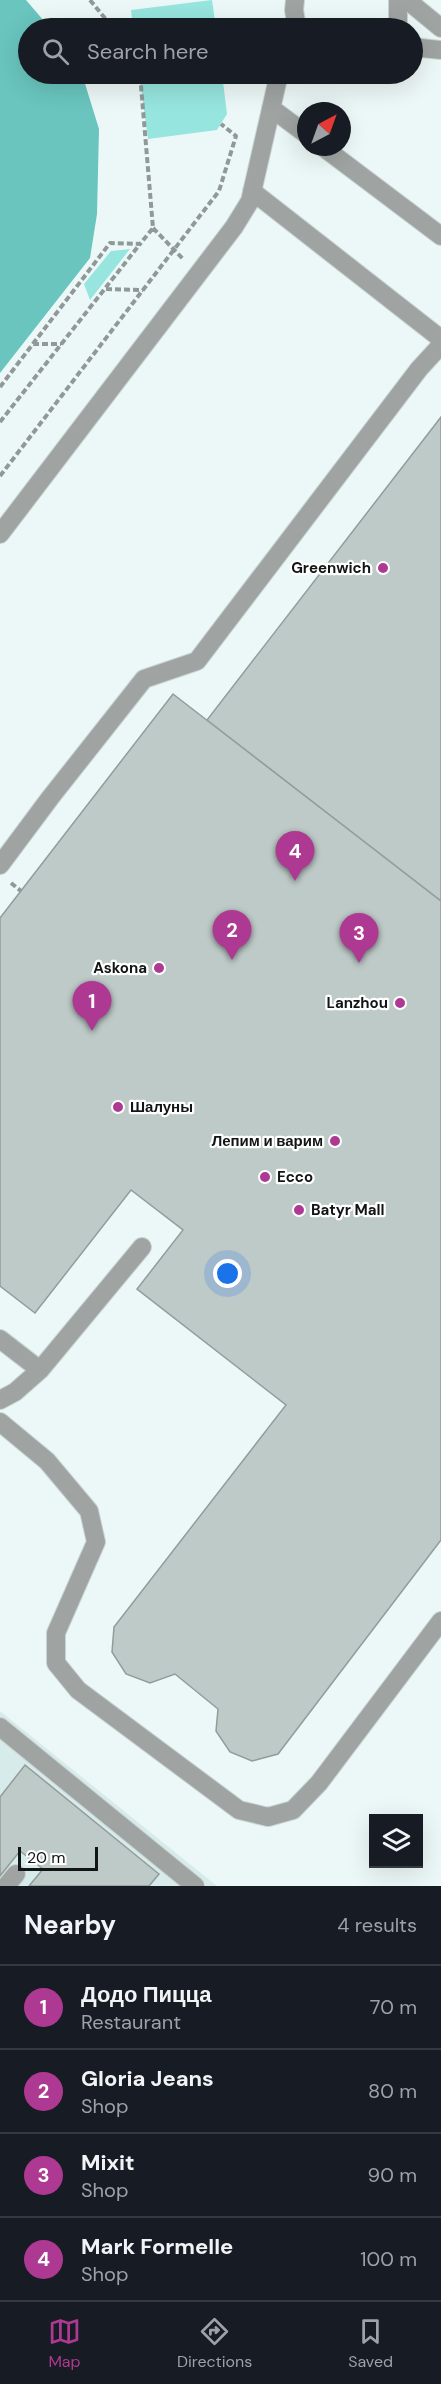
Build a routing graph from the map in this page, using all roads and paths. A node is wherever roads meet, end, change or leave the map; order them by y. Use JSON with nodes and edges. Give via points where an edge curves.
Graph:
{"nodes":[{"id":1,"x":90,"y":0,"type":"edge"},
{"id":2,"x":398,"y":0,"type":"edge"},
{"id":3,"x":407,"y":0,"type":"edge"},
{"id":4,"x":295,"y":3,"type":"edge"},
{"id":5,"x":105,"y":18,"type":"edge"},
{"id":6,"x":291,"y":18,"type":"edge"},
{"id":7,"x":296,"y":18,"type":"edge"},
{"id":8,"x":398,"y":18,"type":"edge"},
{"id":9,"x":441,"y":28,"type":"edge"},
{"id":10,"x":423,"y":48,"type":"edge"},
{"id":11,"x":441,"y":50,"type":"edge"},
{"id":12,"x":141,"y":84,"type":"edge"},
{"id":13,"x":277,"y":84,"type":"edge"},
{"id":14,"x":271,"y":108,"type":"junction"},
{"id":15,"x":221,"y":124,"type":"dead end"},
{"id":16,"x":297,"y":128,"type":"edge"},
{"id":17,"x":335,"y":156,"type":"edge"},
{"id":18,"x":252,"y":191,"type":"junction"},
{"id":19,"x":153,"y":228,"type":"junction"},
{"id":20,"x":441,"y":236,"type":"edge"},
{"id":21,"x":140,"y":244,"type":"junction"},
{"id":22,"x":173,"y":251,"type":"junction"},
{"id":23,"x":199,"y":273,"type":"junction"},
{"id":24,"x":105,"y":289,"type":"junction"},
{"id":25,"x":143,"y":290,"type":"junction"},
{"id":26,"x":441,"y":339,"type":"edge"},
{"id":27,"x":33,"y":344,"type":"junction"},
{"id":28,"x":62,"y":344,"type":"junction"},
{"id":29,"x":441,"y":345,"type":"edge"},
{"id":30,"x":0,"y":387,"type":"edge"},
{"id":31,"x":0,"y":414,"type":"edge"},
{"id":32,"x":1,"y":421,"type":"edge"},
{"id":33,"x":0,"y":476,"type":"edge"},
{"id":34,"x":0,"y":534,"type":"edge"},
{"id":35,"x":0,"y":865,"type":"edge"},
{"id":36,"x":142,"y":1247,"type":"dead end"},
{"id":37,"x":0,"y":1339,"type":"edge"},
{"id":38,"x":40,"y":1370,"type":"junction"},
{"id":39,"x":0,"y":1401,"type":"edge"},
{"id":40,"x":0,"y":1422,"type":"edge"},
{"id":41,"x":441,"y":1621,"type":"edge"},
{"id":42,"x":3,"y":1737,"type":"edge"},
{"id":43,"x":195,"y":1886,"type":"edge"}],
"edges":[{"from":1,"to":5,"type":"path"},
{"from":2,"to":8,"type":"street"},
{"from":3,"to":9,"type":"street"},
{"from":4,"to":6,"type":"street"},
{"from":4,"to":7,"type":"street"},
{"from":10,"to":11,"type":"street"},
{"from":12,"to":19,"type":"path"},
{"from":13,"to":14,"type":"street"},
{"from":14,"to":16,"type":"street"},
{"from":14,"to":18,"type":"street"},
{"from":15,"to":22,"type":"path","via":[[236,136],[219,191]]},
{"from":17,"to":20,"type":"street"},
{"from":18,"to":23,"type":"street","via":[[234,227]]},
{"from":18,"to":26,"type":"street"},
{"from":19,"to":21,"type":"path"},
{"from":19,"to":22,"type":"path"},
{"from":21,"to":24,"type":"path"},
{"from":21,"to":27,"type":"path","via":[[110,243]]},
{"from":22,"to":23,"type":"path"},
{"from":22,"to":25,"type":"path"},
{"from":23,"to":34,"type":"street"},
{"from":24,"to":25,"type":"path"},
{"from":24,"to":28,"type":"path"},
{"from":25,"to":33,"type":"path"},
{"from":27,"to":28,"type":"path"},
{"from":27,"to":30,"type":"path"},
{"from":28,"to":32,"type":"path"},
{"from":29,"to":35,"type":"street","via":[[197,661],[144,679]]},
{"from":31,"to":32,"type":"path"},
{"from":36,"to":38,"type":"street"},
{"from":37,"to":38,"type":"street"},
{"from":38,"to":39,"type":"street"},
{"from":40,"to":41,"type":"street","via":[[47,1461],[89,1511],[96,1542],[56,1633],[56,1663],[78,1690],[239,1810],[268,1817],[293,1810],[319,1783]]},
{"from":42,"to":43,"type":"street"}]}
